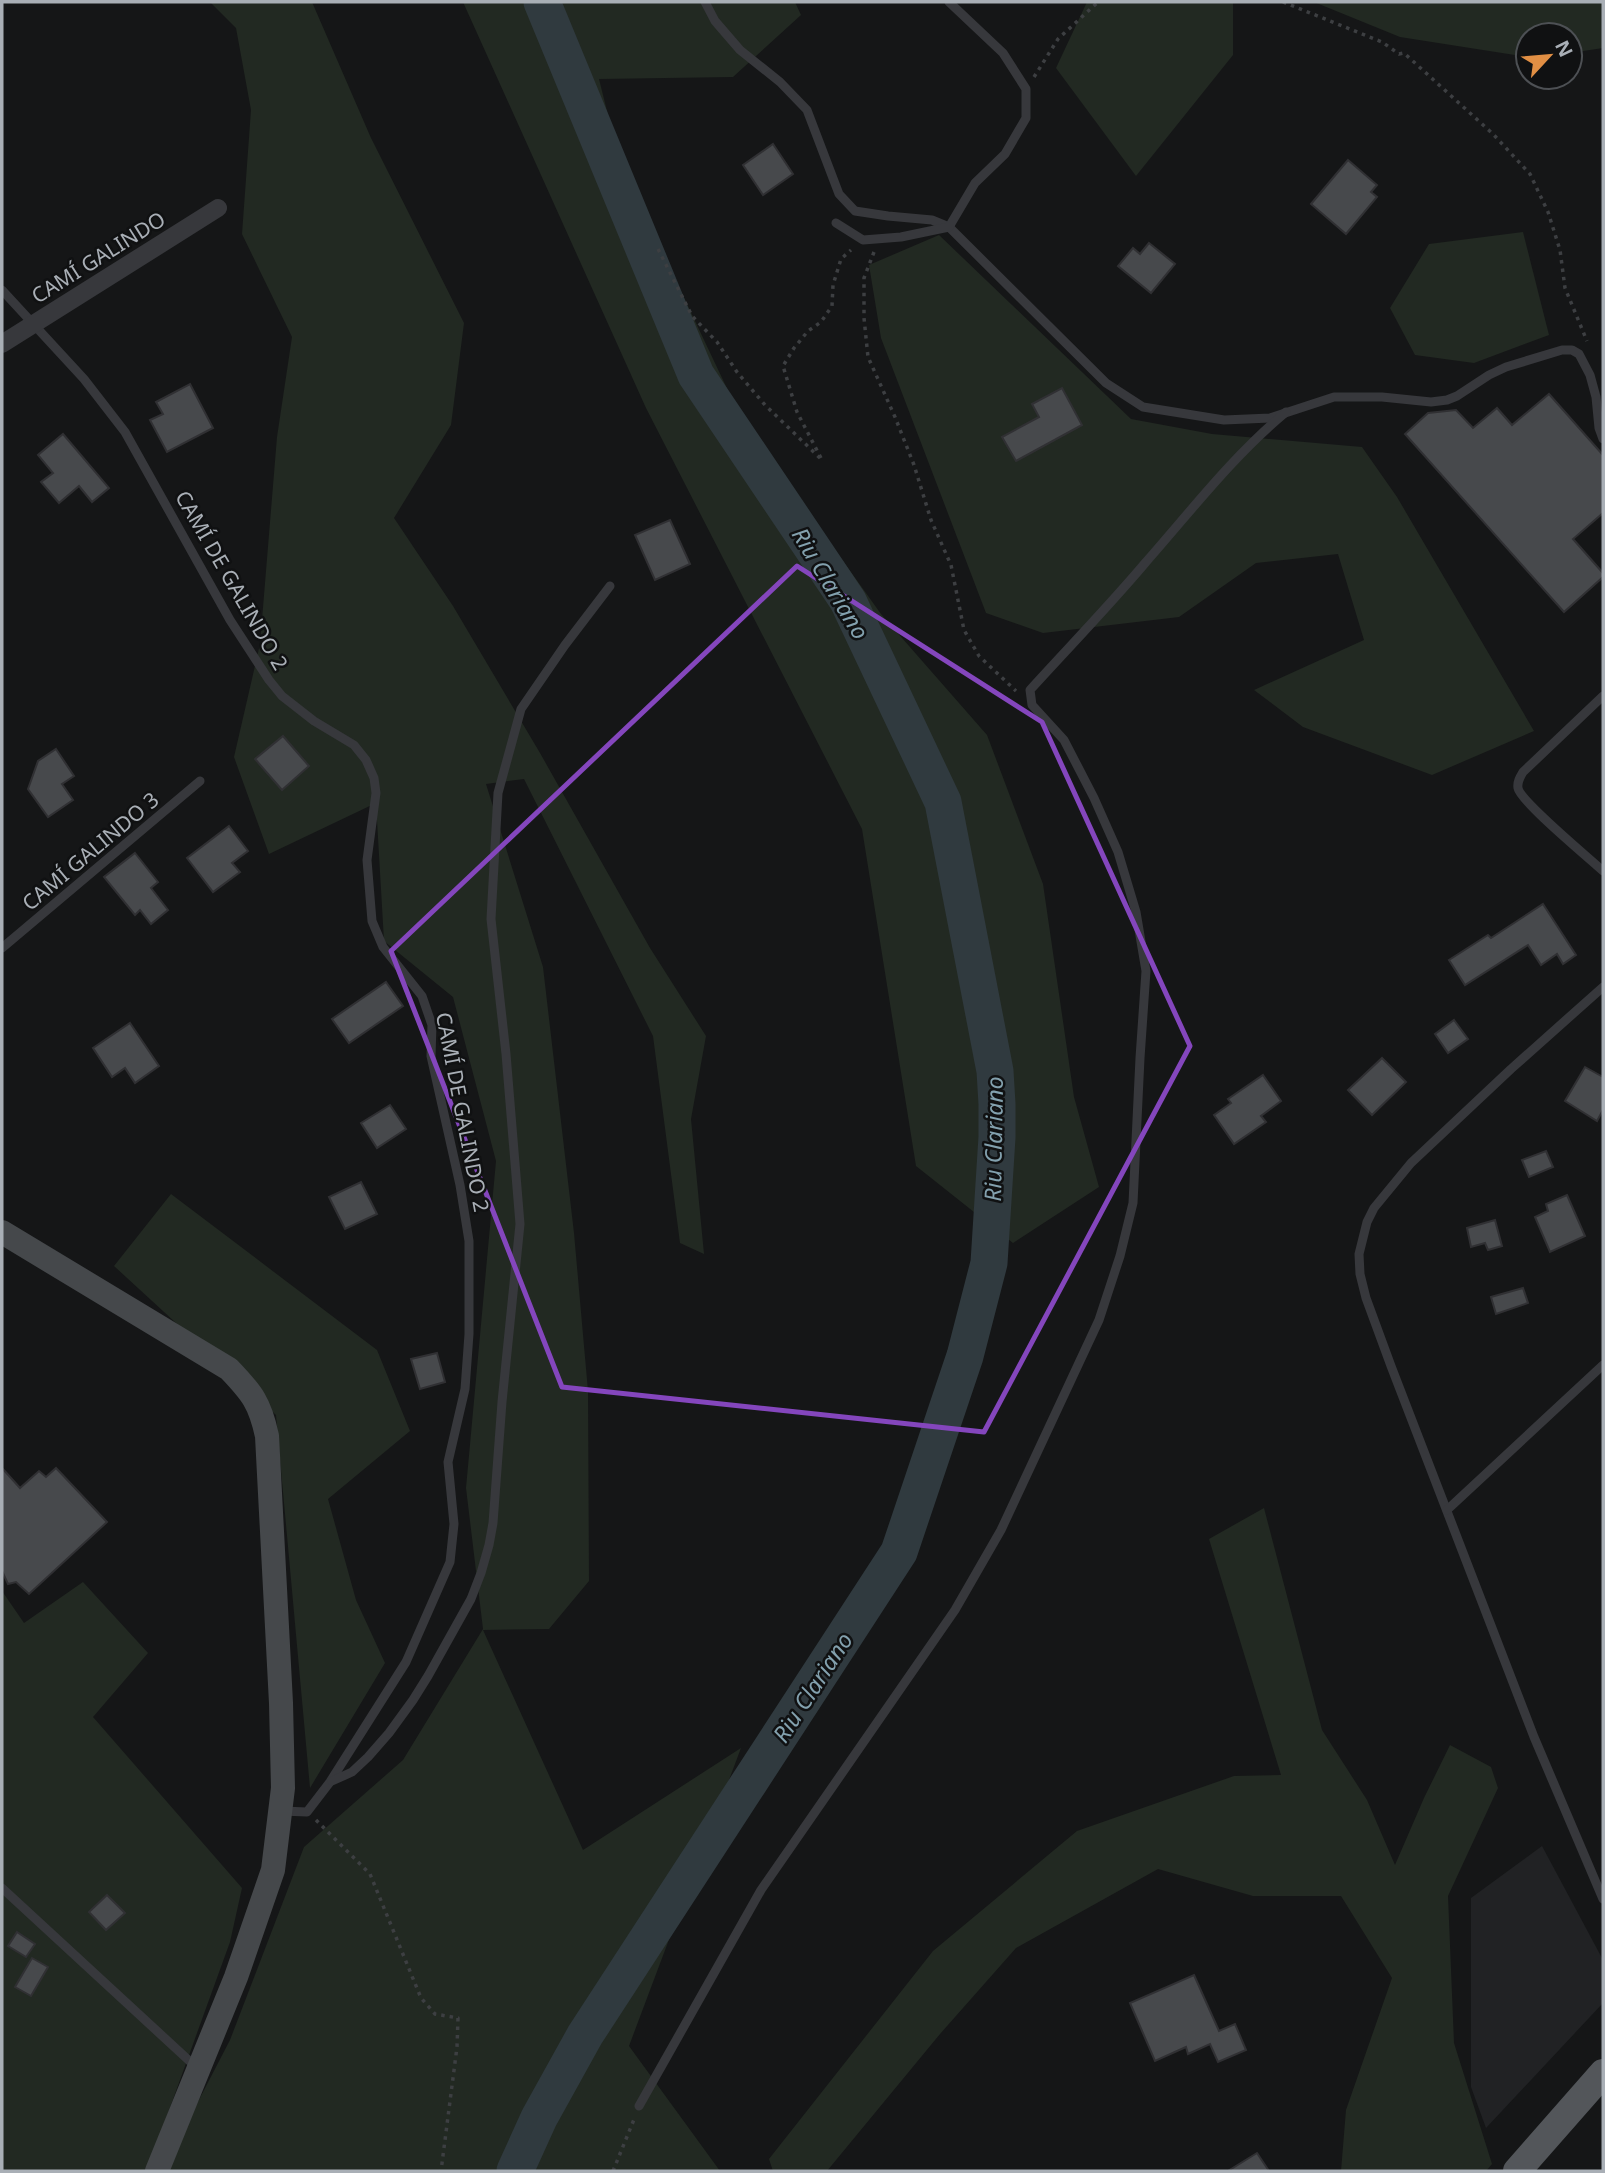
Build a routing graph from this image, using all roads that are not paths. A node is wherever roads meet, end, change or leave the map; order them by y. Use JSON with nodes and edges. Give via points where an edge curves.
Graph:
{"nodes":[{"id":1,"x":705,"y":2,"type":"edge"},
{"id":2,"x":948,"y":2,"type":"edge"},
{"id":3,"x":218,"y":208,"type":"dead end"},
{"id":4,"x":836,"y":222,"type":"dead end"},
{"id":5,"x":949,"y":226,"type":"junction"},
{"id":6,"x":2,"y":290,"type":"edge"},
{"id":7,"x":35,"y":324,"type":"junction"},
{"id":8,"x":2,"y":344,"type":"edge"},
{"id":9,"x":1286,"y":412,"type":"junction"},
{"id":10,"x":1603,"y":439,"type":"edge"},
{"id":11,"x":610,"y":586,"type":"dead end"},
{"id":12,"x":1603,"y":696,"type":"edge"},
{"id":13,"x":200,"y":781,"type":"dead end"},
{"id":14,"x":1603,"y":872,"type":"edge"},
{"id":15,"x":2,"y":948,"type":"edge"},
{"id":16,"x":1603,"y":987,"type":"edge"},
{"id":17,"x":2,"y":1232,"type":"edge"},
{"id":18,"x":1603,"y":1366,"type":"edge"},
{"id":19,"x":1447,"y":1510,"type":"junction"},
{"id":20,"x":330,"y":1782,"type":"junction"},
{"id":21,"x":280,"y":1810,"type":"junction"},
{"id":22,"x":2,"y":1888,"type":"edge"},
{"id":23,"x":1603,"y":1899,"type":"edge"},
{"id":24,"x":198,"y":2069,"type":"junction"},
{"id":25,"x":1603,"y":2073,"type":"edge"},
{"id":26,"x":639,"y":2106,"type":"road end"},
{"id":27,"x":157,"y":2171,"type":"edge"},
{"id":28,"x":1517,"y":2171,"type":"edge"}],
"edges":[{"from":1,"to":5,"type":"lane","via":[[740,50],[807,110],[839,194],[855,211]]},
{"from":2,"to":5,"type":"lane","via":[[1003,53],[1026,89],[1026,118],[1004,154],[975,183]]},
{"from":3,"to":7,"type":"street","name":"CAMÍ GALINDO"},
{"from":4,"to":5,"type":"lane","via":[[863,240]]},
{"from":5,"to":9,"type":"lane","via":[[1106,383],[1143,407],[1224,420],[1270,418]]},
{"from":6,"to":7,"type":"lane","name":"CAMÍ DE GALINDO 2"},
{"from":7,"to":8,"type":"street","name":"CAMÍ GALINDO"},
{"from":7,"to":20,"type":"lane","name":"CAMÍ DE GALINDO 2","via":[[125,432],[258,667],[282,696],[354,745],[366,760],[376,793],[367,860],[372,921],[383,947],[422,996],[432,1025],[431,1056],[469,1241],[465,1390],[448,1462],[453,1508],[450,1562],[406,1662]]},
{"from":9,"to":10,"type":"lane","via":[[1334,397],[1447,400],[1506,367],[1572,350],[1590,375]]},
{"from":9,"to":26,"type":"lane","via":[[1227,468],[1030,690],[1032,705],[1064,740],[1118,852],[1136,912],[1146,971],[1133,1203],[1099,1320],[1001,1530],[955,1610],[761,1890]]},
{"from":11,"to":20,"type":"lane","via":[[521,709],[498,793],[491,919],[520,1224],[489,1545],[471,1600],[413,1700],[368,1757],[352,1772]]},
{"from":12,"to":14,"type":"lane","via":[[1523,772],[1518,788]]},
{"from":13,"to":15,"type":"lane","name":"CAMÍ GALINDO 3"},
{"from":16,"to":19,"type":"lane","via":[[1410,1163],[1374,1208],[1364,1229],[1359,1254],[1366,1298]]},
{"from":17,"to":21,"type":"street","via":[[229,1369],[262,1411],[281,1703]]},
{"from":18,"to":19,"type":"lane"},
{"from":19,"to":23,"type":"lane","via":[[1534,1737]]},
{"from":20,"to":21,"type":"lane","name":"CAMÍ DE GALINDO 2","via":[[307,1812]]},
{"from":21,"to":24,"type":"street","via":[[273,1870]]},
{"from":22,"to":24,"type":"lane"},
{"from":24,"to":27,"type":"street"},
{"from":25,"to":28,"type":"main road"}]}
